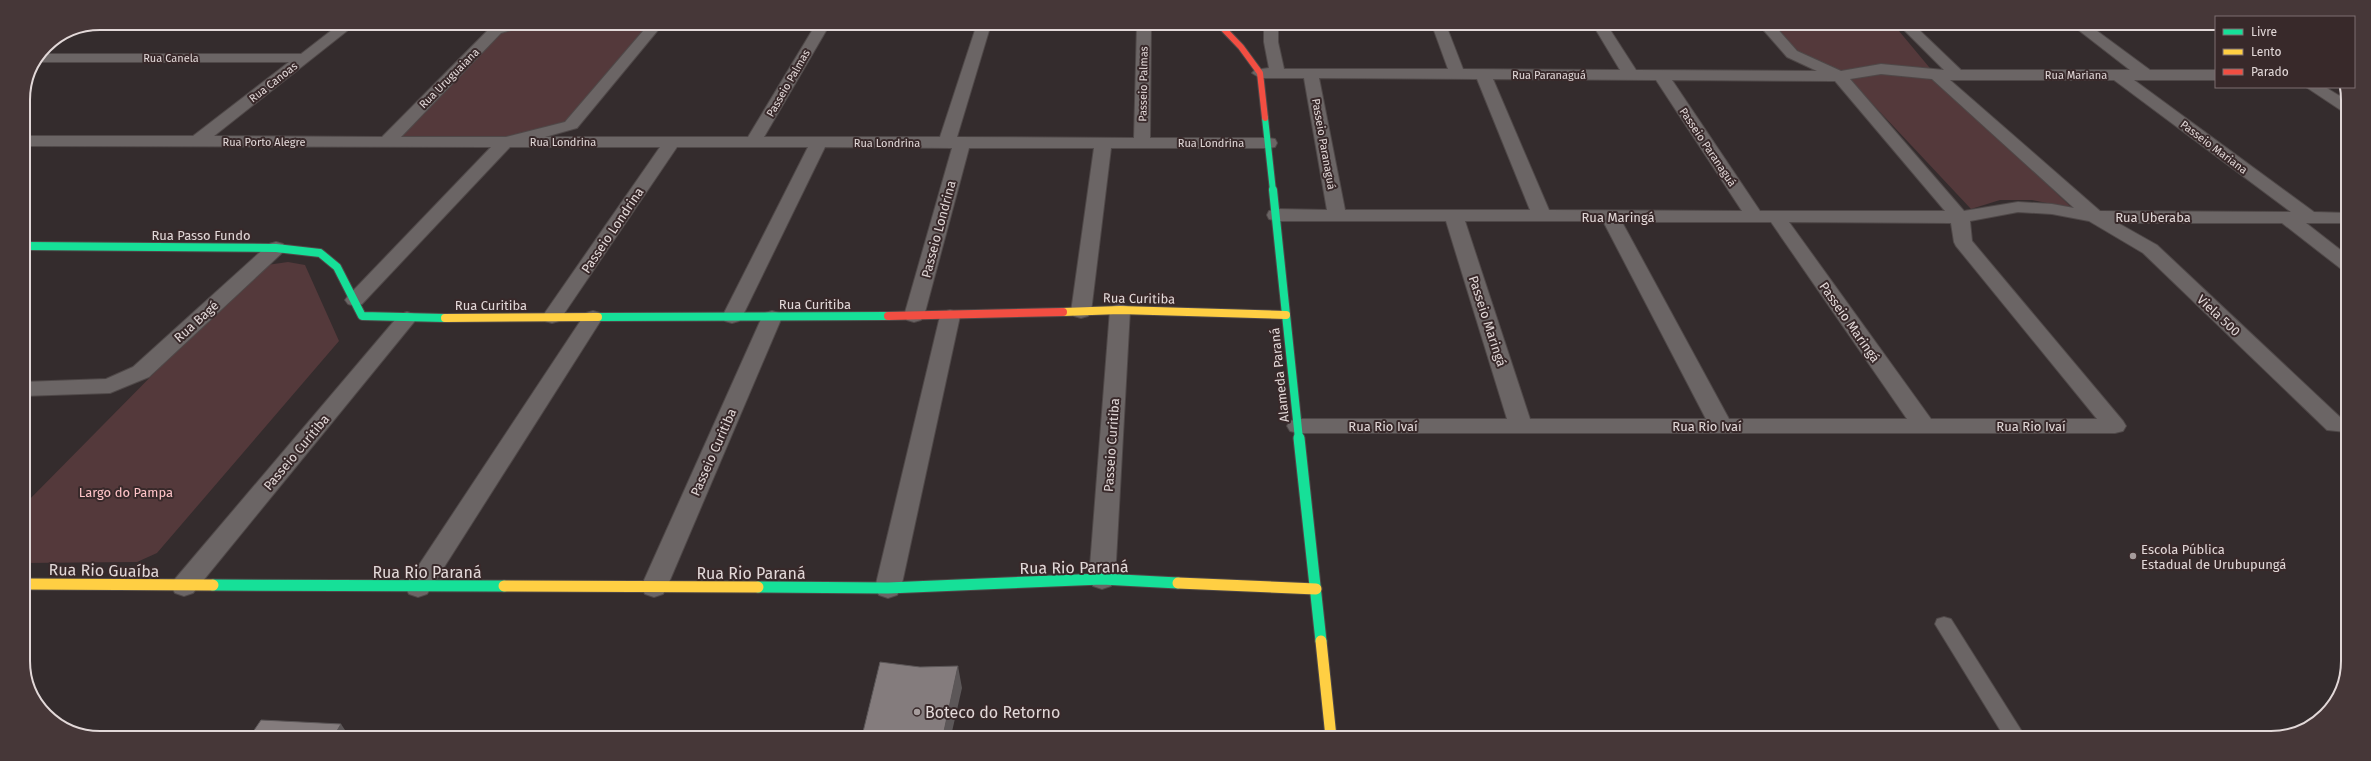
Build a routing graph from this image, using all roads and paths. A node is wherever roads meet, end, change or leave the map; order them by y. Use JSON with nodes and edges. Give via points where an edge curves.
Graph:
{"nodes":[{"id":1,"x":341,"y":30,"type":"edge"},
{"id":2,"x":496,"y":30,"type":"edge"},
{"id":3,"x":651,"y":30,"type":"edge"},
{"id":4,"x":819,"y":30,"type":"edge"},
{"id":5,"x":982,"y":30,"type":"edge"},
{"id":6,"x":1144,"y":30,"type":"edge"},
{"id":7,"x":1225,"y":30,"type":"edge"},
{"id":8,"x":1271,"y":30,"type":"edge"},
{"id":9,"x":1441,"y":30,"type":"edge"},
{"id":10,"x":1603,"y":30,"type":"edge"},
{"id":11,"x":1770,"y":30,"type":"edge"},
{"id":12,"x":1911,"y":30,"type":"edge"},
{"id":13,"x":2086,"y":30,"type":"edge"},
{"id":14,"x":44,"y":58,"type":"edge"},
{"id":15,"x":305,"y":58,"type":"junction"},
{"id":16,"x":1260,"y":73,"type":"junction"},
{"id":17,"x":1277,"y":74,"type":"junction"},
{"id":18,"x":1311,"y":74,"type":"junction"},
{"id":19,"x":1457,"y":74,"type":"junction"},
{"id":20,"x":1483,"y":74,"type":"junction"},
{"id":21,"x":1631,"y":75,"type":"junction"},
{"id":22,"x":1936,"y":75,"type":"junction"},
{"id":23,"x":1957,"y":75,"type":"junction"},
{"id":24,"x":2118,"y":75,"type":"junction"},
{"id":25,"x":2146,"y":75,"type":"junction"},
{"id":26,"x":1661,"y":76,"type":"junction"},
{"id":27,"x":1839,"y":76,"type":"junction"},
{"id":28,"x":2215,"y":76,"type":"edge"},
{"id":29,"x":2316,"y":88,"type":"edge"},
{"id":30,"x":2341,"y":104,"type":"edge"},
{"id":31,"x":30,"y":141,"type":"edge"},
{"id":32,"x":197,"y":142,"type":"junction"},
{"id":33,"x":386,"y":142,"type":"junction"},
{"id":34,"x":505,"y":142,"type":"junction"},
{"id":35,"x":672,"y":142,"type":"junction"},
{"id":36,"x":753,"y":142,"type":"junction"},
{"id":37,"x":1103,"y":142,"type":"junction"},
{"id":38,"x":819,"y":143,"type":"junction"},
{"id":39,"x":954,"y":143,"type":"junction"},
{"id":40,"x":1142,"y":143,"type":"junction"},
{"id":41,"x":1269,"y":143,"type":"junction"},
{"id":42,"x":1276,"y":215,"type":"junction"},
{"id":43,"x":1337,"y":215,"type":"junction"},
{"id":44,"x":1454,"y":216,"type":"junction"},
{"id":45,"x":1542,"y":216,"type":"junction"},
{"id":46,"x":1610,"y":217,"type":"junction"},
{"id":47,"x":1960,"y":217,"type":"junction"},
{"id":48,"x":2095,"y":217,"type":"junction"},
{"id":49,"x":1756,"y":218,"type":"junction"},
{"id":50,"x":1777,"y":218,"type":"junction"},
{"id":51,"x":2287,"y":218,"type":"junction"},
{"id":52,"x":2310,"y":218,"type":"junction"},
{"id":53,"x":2341,"y":218,"type":"edge"},
{"id":54,"x":30,"y":246,"type":"edge"},
{"id":55,"x":276,"y":248,"type":"junction"},
{"id":56,"x":2341,"y":259,"type":"edge"},
{"id":57,"x":355,"y":300,"type":"junction"},
{"id":58,"x":1120,"y":310,"type":"junction"},
{"id":59,"x":1081,"y":312,"type":"junction"},
{"id":60,"x":1286,"y":315,"type":"junction"},
{"id":61,"x":914,"y":316,"type":"junction"},
{"id":62,"x":950,"y":316,"type":"junction"},
{"id":63,"x":552,"y":317,"type":"junction"},
{"id":64,"x":593,"y":317,"type":"junction"},
{"id":65,"x":732,"y":317,"type":"junction"},
{"id":66,"x":772,"y":317,"type":"junction"},
{"id":67,"x":407,"y":318,"type":"junction"},
{"id":68,"x":30,"y":389,"type":"edge"},
{"id":69,"x":2341,"y":425,"type":"edge"},
{"id":70,"x":1298,"y":426,"type":"junction"},
{"id":71,"x":1924,"y":426,"type":"junction"},
{"id":72,"x":1521,"y":427,"type":"junction"},
{"id":73,"x":1722,"y":427,"type":"junction"},
{"id":74,"x":1102,"y":580,"type":"junction"},
{"id":75,"x":30,"y":584,"type":"edge"},
{"id":76,"x":184,"y":586,"type":"junction"},
{"id":77,"x":418,"y":587,"type":"junction"},
{"id":78,"x":654,"y":587,"type":"junction"},
{"id":79,"x":888,"y":588,"type":"junction"},
{"id":80,"x":1316,"y":589,"type":"junction"},
{"id":81,"x":1944,"y":624,"type":"dead end"},
{"id":82,"x":1330,"y":731,"type":"edge"},
{"id":83,"x":2012,"y":731,"type":"edge"}],
"edges":[{"from":1,"to":15,"type":"street","name":"Rua Canoas"},
{"from":2,"to":33,"type":"street","name":"Rua Uruguaiana"},
{"from":3,"to":34,"type":"street","via":[[571,125]]},
{"from":4,"to":36,"type":"street","name":"Passeio Palmas"},
{"from":5,"to":39,"type":"street"},
{"from":6,"to":40,"type":"street","name":"Passeio Palmas"},
{"from":7,"to":16,"type":"street","name":"Alameda Paraná"},
{"from":8,"to":17,"type":"street"},
{"from":9,"to":19,"type":"street"},
{"from":10,"to":21,"type":"street"},
{"from":11,"to":27,"type":"street","via":[[1792,54]]},
{"from":12,"to":23,"type":"street"},
{"from":13,"to":25,"type":"street"},
{"from":14,"to":15,"type":"street","name":"Rua Canela"},
{"from":15,"to":32,"type":"street","name":"Rua Canoas"},
{"from":16,"to":17,"type":"street","name":"Rua Paranaguá"},
{"from":16,"to":41,"type":"street","name":"Alameda Paraná"},
{"from":17,"to":18,"type":"street","name":"Rua Paranaguá"},
{"from":18,"to":19,"type":"street","name":"Rua Paranaguá"},
{"from":18,"to":43,"type":"street","name":"Passeio Paranaguá"},
{"from":19,"to":20,"type":"street","name":"Rua Paranaguá"},
{"from":20,"to":21,"type":"street","name":"Rua Paranaguá"},
{"from":20,"to":45,"type":"street"},
{"from":21,"to":26,"type":"street","name":"Rua Paranaguá"},
{"from":22,"to":23,"type":"street","name":"Rua Mariana"},
{"from":22,"to":27,"type":"street","name":"Rua Paranaguá","via":[[1881,68]]},
{"from":22,"to":48,"type":"street"},
{"from":23,"to":24,"type":"street","name":"Rua Mariana"},
{"from":24,"to":25,"type":"street","name":"Rua Mariana"},
{"from":24,"to":52,"type":"street","name":"Passeio Mariana"},
{"from":25,"to":28,"type":"street","name":"Rua Mariana"},
{"from":26,"to":27,"type":"street","name":"Rua Paranaguá"},
{"from":26,"to":49,"type":"street","name":"Passeio Paranaguá"},
{"from":27,"to":47,"type":"street"},
{"from":29,"to":30,"type":"street"},
{"from":31,"to":32,"type":"street","name":"Rua Porto Alegre"},
{"from":32,"to":33,"type":"street","name":"Rua Porto Alegre"},
{"from":33,"to":34,"type":"street","name":"Rua Porto Alegre"},
{"from":34,"to":35,"type":"street","name":"Rua Londrina"},
{"from":34,"to":57,"type":"street"},
{"from":35,"to":36,"type":"street","name":"Rua Londrina"},
{"from":35,"to":63,"type":"street","name":"Passeio Londrina"},
{"from":36,"to":38,"type":"street","name":"Rua Londrina"},
{"from":37,"to":39,"type":"street","name":"Rua Londrina"},
{"from":37,"to":40,"type":"street","name":"Rua Londrina"},
{"from":37,"to":59,"type":"street"},
{"from":38,"to":39,"type":"street","name":"Rua Londrina"},
{"from":38,"to":65,"type":"street"},
{"from":39,"to":61,"type":"street","name":"Passeio Londrina"},
{"from":40,"to":41,"type":"street","name":"Rua Londrina"},
{"from":41,"to":42,"type":"street","name":"Alameda Paraná"},
{"from":42,"to":43,"type":"street","name":"Rua Maringá"},
{"from":42,"to":60,"type":"street","name":"Alameda Paraná"},
{"from":43,"to":44,"type":"street","name":"Rua Maringá"},
{"from":44,"to":45,"type":"street","name":"Rua Maringá"},
{"from":44,"to":72,"type":"street","name":"Passeio Maringá"},
{"from":45,"to":46,"type":"street","name":"Rua Maringá"},
{"from":46,"to":49,"type":"street","name":"Rua Maringá"},
{"from":46,"to":73,"type":"street"},
{"from":47,"to":48,"type":"street","name":"Rua Uberaba","via":[[2018,207],[2052,209]]},
{"from":47,"to":50,"type":"street","name":"Rua Maringá"},
{"from":47,"to":71,"type":"street","name":"Rua Rio Ivaí","via":[[1963,242],[2115,426]]},
{"from":48,"to":51,"type":"street","name":"Rua Uberaba"},
{"from":48,"to":69,"type":"street","name":"Viela 500","via":[[2150,249]]},
{"from":49,"to":50,"type":"street","name":"Rua Maringá"},
{"from":50,"to":71,"type":"street","name":"Passeio Maringá"},
{"from":51,"to":52,"type":"street","name":"Rua Uberaba"},
{"from":51,"to":56,"type":"street"},
{"from":52,"to":53,"type":"street","name":"Rua Uberaba"},
{"from":54,"to":55,"type":"street","name":"Rua Passo Fundo"},
{"from":55,"to":57,"type":"street","name":"Rua Passo Fundo","via":[[320,253],[337,267]]},
{"from":55,"to":68,"type":"street","name":"Rua Bagé","via":[[140,372],[110,386]]},
{"from":57,"to":67,"type":"street","name":"Rua Curitiba","via":[[362,316]]},
{"from":58,"to":59,"type":"street","name":"Rua Curitiba"},
{"from":58,"to":60,"type":"street","name":"Rua Curitiba"},
{"from":58,"to":74,"type":"street","name":"Passeio Curitiba"},
{"from":59,"to":62,"type":"street","name":"Rua Curitiba"},
{"from":60,"to":70,"type":"street","name":"Alameda Paraná"},
{"from":61,"to":62,"type":"street","name":"Rua Curitiba"},
{"from":61,"to":66,"type":"street","name":"Rua Curitiba"},
{"from":62,"to":79,"type":"street"},
{"from":63,"to":64,"type":"street","name":"Rua Curitiba"},
{"from":63,"to":67,"type":"street","name":"Rua Curitiba"},
{"from":64,"to":65,"type":"street","name":"Rua Curitiba"},
{"from":64,"to":77,"type":"street"},
{"from":65,"to":66,"type":"street","name":"Rua Curitiba"},
{"from":66,"to":78,"type":"street","name":"Passeio Curitiba"},
{"from":67,"to":76,"type":"street","name":"Passeio Curitiba"},
{"from":70,"to":72,"type":"street","name":"Rua Rio Ivaí"},
{"from":70,"to":80,"type":"street","name":"Alameda Paraná"},
{"from":71,"to":73,"type":"street","name":"Rua Rio Ivaí"},
{"from":72,"to":73,"type":"street","name":"Rua Rio Ivaí"},
{"from":74,"to":79,"type":"street","name":"Rua Rio Paraná"},
{"from":74,"to":80,"type":"street","name":"Rua Rio Paraná"},
{"from":75,"to":76,"type":"street","name":"Rua Rio Guaíba"},
{"from":76,"to":77,"type":"street","name":"Rua Rio Paraná"},
{"from":77,"to":78,"type":"street","name":"Rua Rio Paraná"},
{"from":78,"to":79,"type":"street","name":"Rua Rio Paraná"},
{"from":80,"to":82,"type":"street","name":"Alameda Paraná"},
{"from":81,"to":83,"type":"lane"}]}
